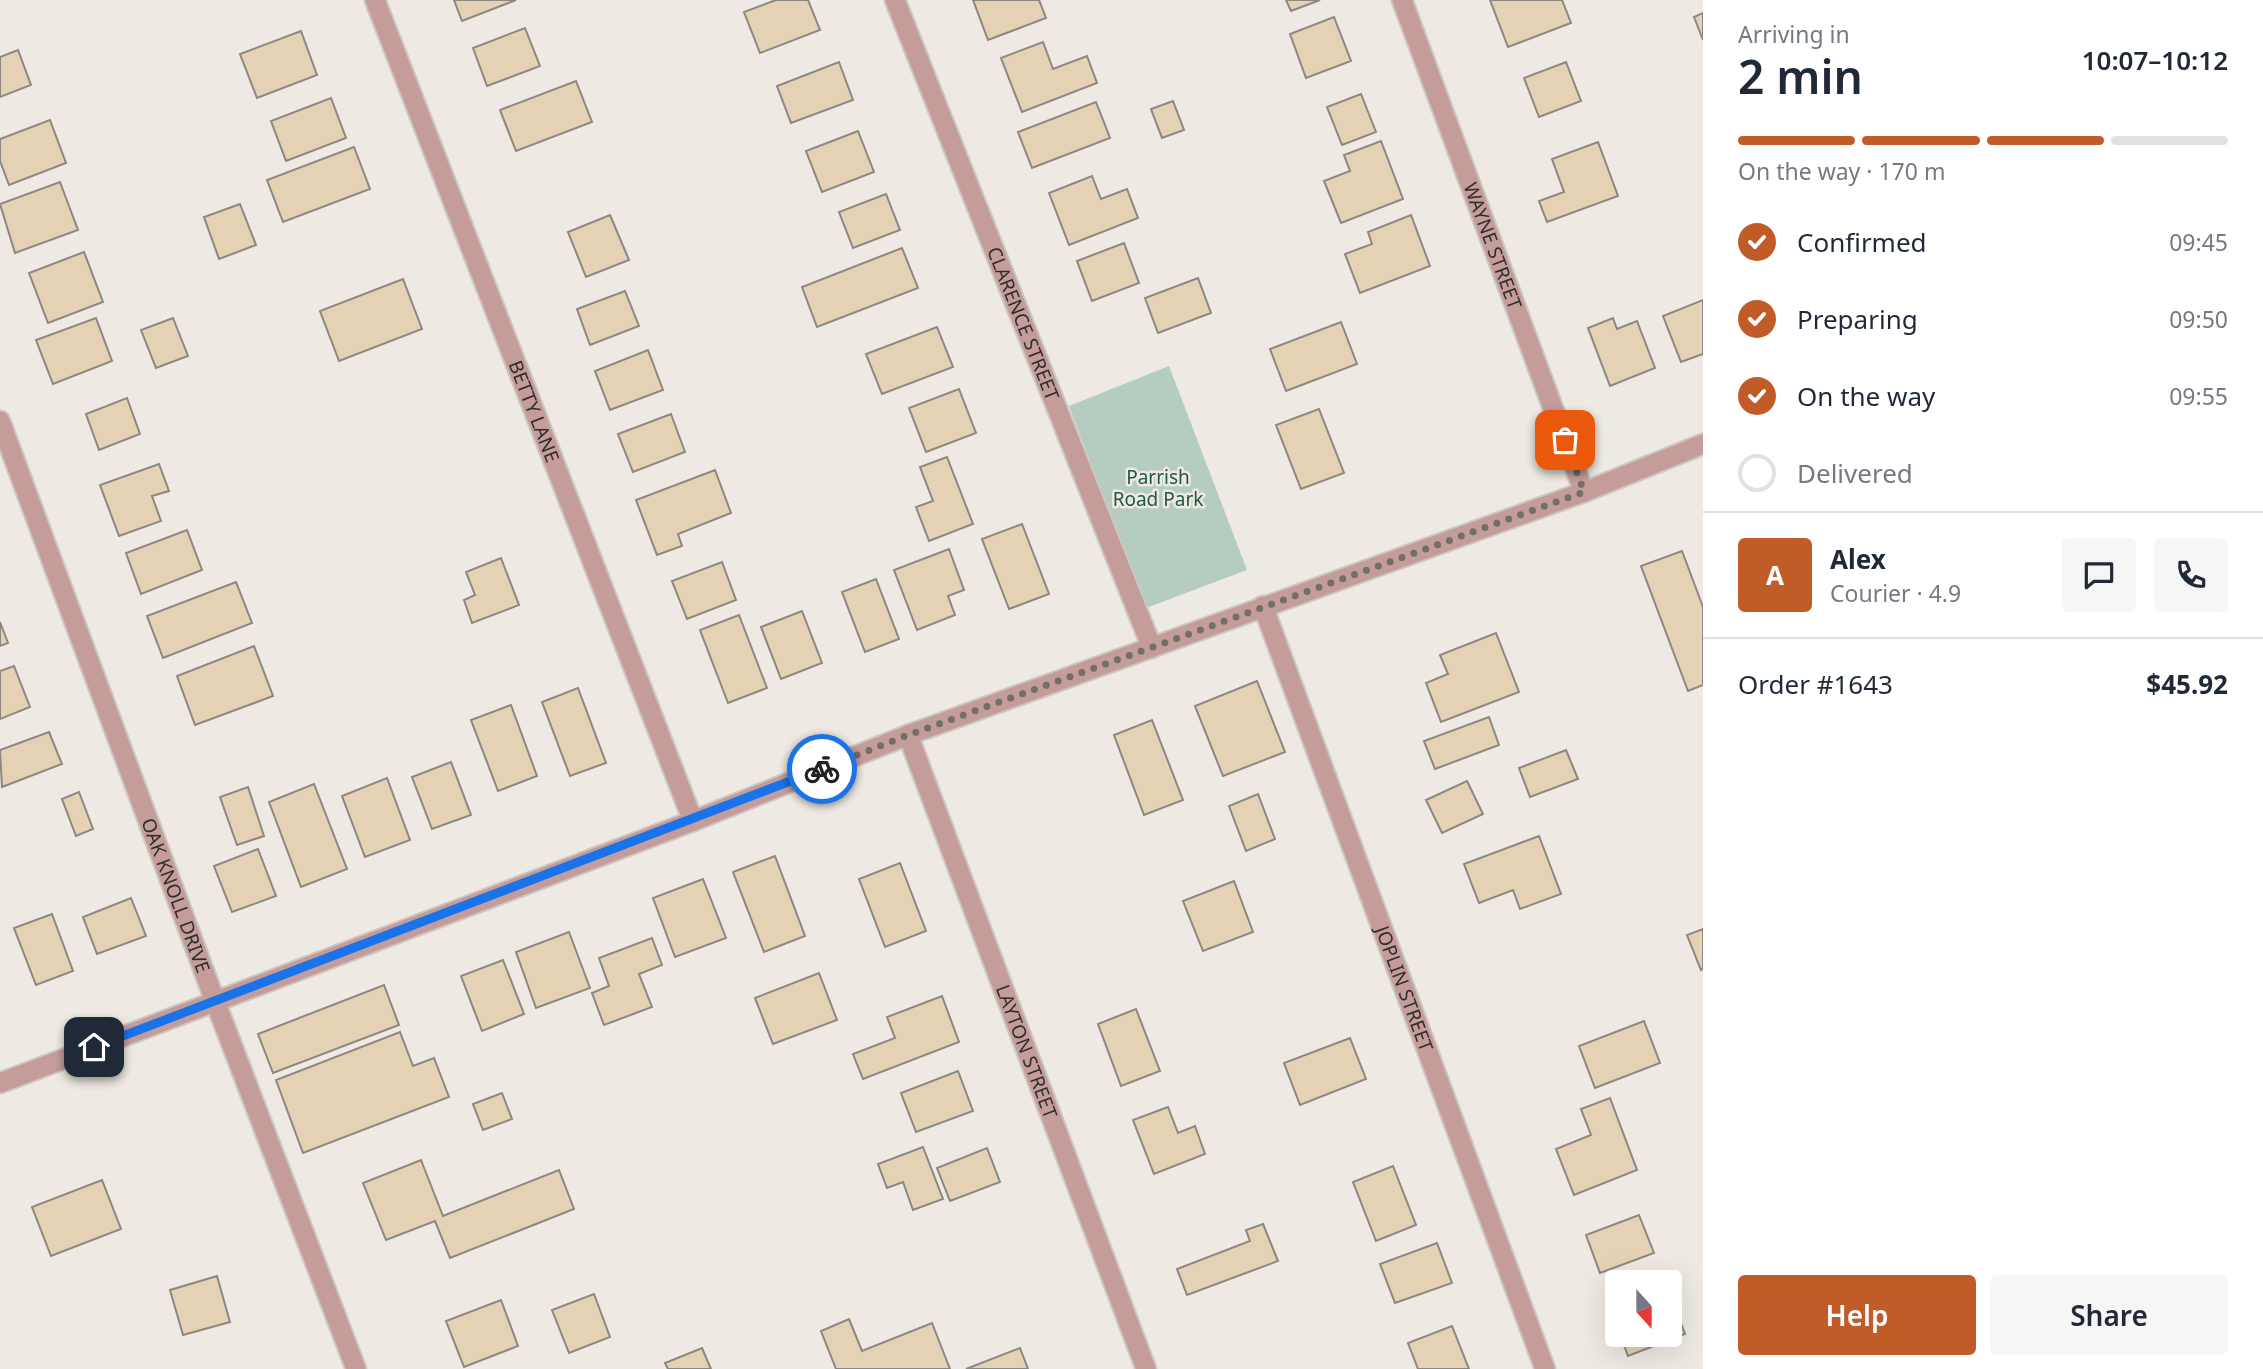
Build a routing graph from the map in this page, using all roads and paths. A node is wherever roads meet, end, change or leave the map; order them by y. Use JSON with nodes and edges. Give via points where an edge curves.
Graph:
{"nodes":[{"id":1,"x":375,"y":0,"type":"edge"},
{"id":2,"x":895,"y":0,"type":"edge"},
{"id":3,"x":1402,"y":0,"type":"edge"},
{"id":4,"x":0,"y":421,"type":"edge"},
{"id":5,"x":1703,"y":444,"type":"edge"},
{"id":6,"x":1584,"y":492,"type":"junction"},
{"id":7,"x":1263,"y":606,"type":"junction"},
{"id":8,"x":1152,"y":648,"type":"junction"},
{"id":9,"x":908,"y":735,"type":"junction"},
{"id":10,"x":694,"y":821,"type":"junction"},
{"id":11,"x":215,"y":1001,"type":"junction"},
{"id":12,"x":0,"y":1083,"type":"edge"},
{"id":13,"x":356,"y":1369,"type":"edge"},
{"id":14,"x":1146,"y":1369,"type":"edge"},
{"id":15,"x":1545,"y":1369,"type":"edge"}],
"edges":[{"from":1,"to":10,"type":"street","name":"BETTY LANE"},
{"from":2,"to":8,"type":"street","name":"CLARENCE STREET"},
{"from":3,"to":6,"type":"street","name":"WAYNE STREET"},
{"from":4,"to":11,"type":"street","name":"OAK KNOLL DRIVE"},
{"from":5,"to":6,"type":"street"},
{"from":6,"to":7,"type":"street"},
{"from":7,"to":8,"type":"street"},
{"from":7,"to":15,"type":"street","name":"JOPLIN STREET"},
{"from":8,"to":9,"type":"street"},
{"from":9,"to":10,"type":"street"},
{"from":9,"to":14,"type":"street","name":"LAYTON STREET"},
{"from":10,"to":11,"type":"street"},
{"from":11,"to":12,"type":"street"},
{"from":11,"to":13,"type":"street","name":"OAK KNOLL DRIVE"}]}
